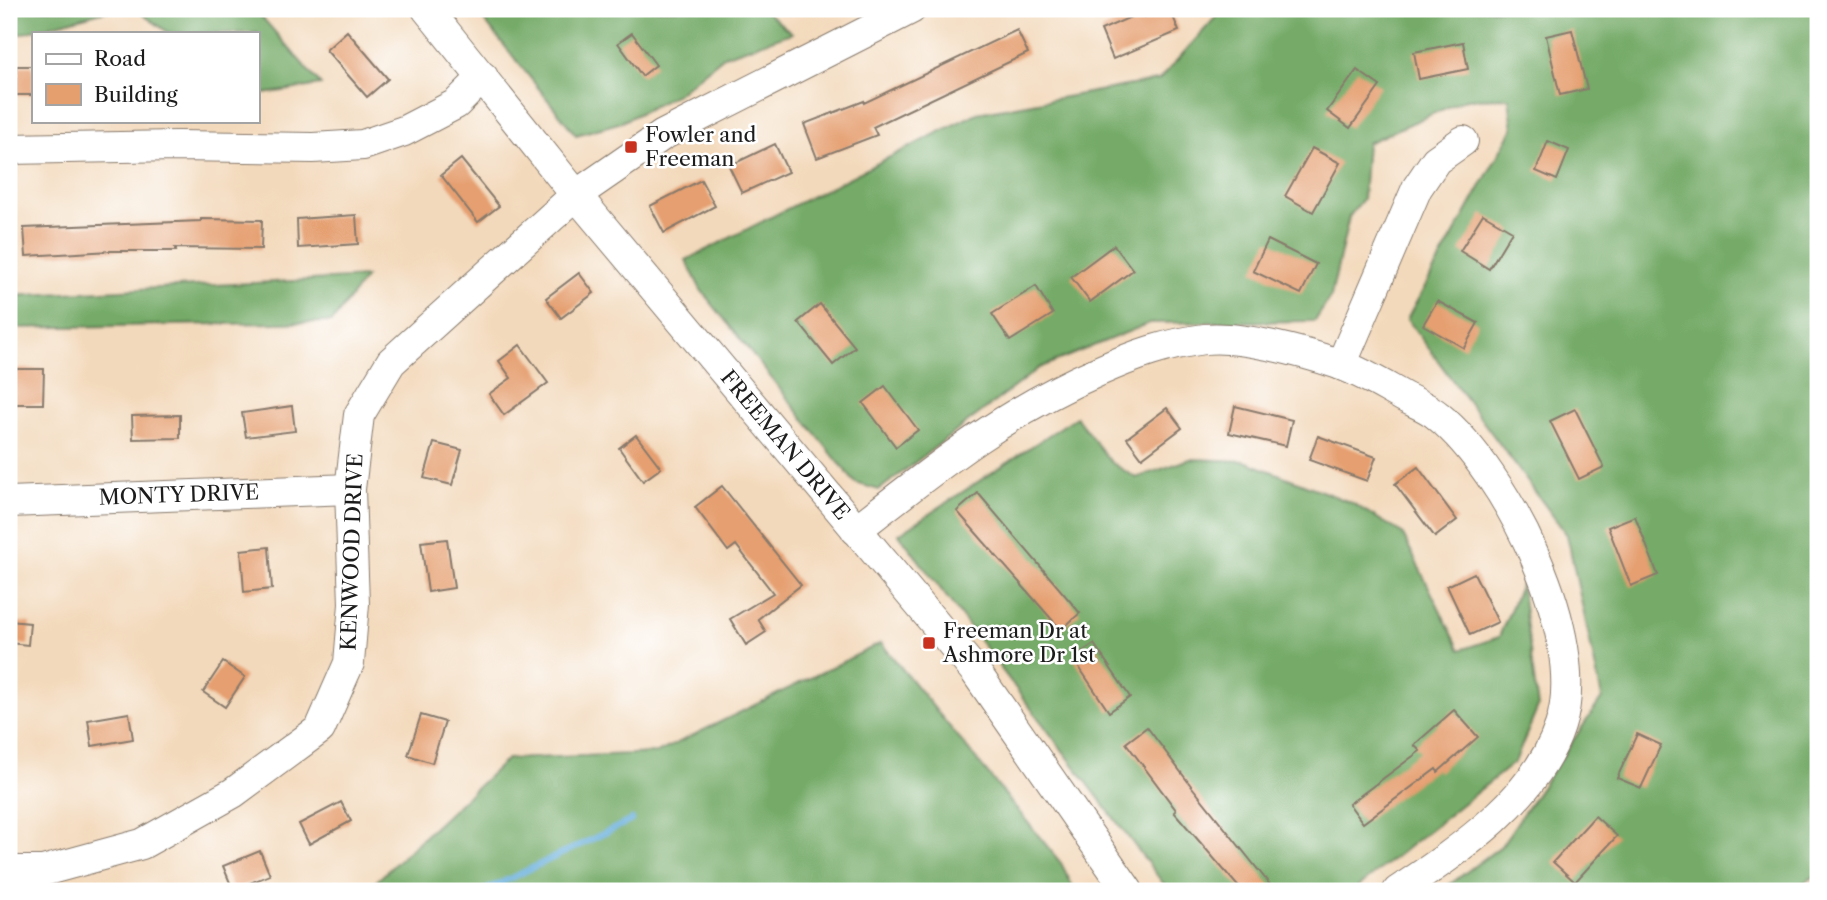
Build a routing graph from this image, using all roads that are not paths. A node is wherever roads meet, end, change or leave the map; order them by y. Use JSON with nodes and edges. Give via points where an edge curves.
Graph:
{"nodes":[{"id":1,"x":427,"y":9,"type":"edge"},
{"id":2,"x":911,"y":9,"type":"edge"},
{"id":3,"x":483,"y":77,"type":"junction"},
{"id":4,"x":1463,"y":141,"type":"dead end"},
{"id":5,"x":9,"y":149,"type":"edge"},
{"id":6,"x":576,"y":195,"type":"junction"},
{"id":7,"x":1341,"y":365,"type":"junction"},
{"id":8,"x":349,"y":489,"type":"junction"},
{"id":9,"x":9,"y":502,"type":"edge"},
{"id":10,"x":856,"y":530,"type":"junction"},
{"id":11,"x":9,"y":871,"type":"edge"},
{"id":12,"x":1128,"y":891,"type":"edge"},
{"id":13,"x":1398,"y":891,"type":"edge"}],
"edges":[{"from":1,"to":3,"type":"street","name":"FREEMAN DRIVE"},
{"from":2,"to":6,"type":"street","name":"KENWOOD DRIVE","via":[[663,135]]},
{"from":3,"to":5,"type":"street","via":[[456,104],[404,131],[363,145]]},
{"from":3,"to":6,"type":"street","name":"FREEMAN DRIVE"},
{"from":4,"to":7,"type":"street","via":[[1436,160],[1418,188]]},
{"from":6,"to":8,"type":"street","name":"KENWOOD DRIVE","via":[[391,362],[359,415]]},
{"from":6,"to":10,"type":"street","name":"FREEMAN DRIVE"},
{"from":7,"to":10,"type":"street","via":[[1252,342],[1210,338],[1145,351],[1009,416]]},
{"from":7,"to":13,"type":"street","via":[[1436,414],[1463,439],[1511,508],[1545,582],[1566,649],[1568,688],[1560,726],[1545,757],[1519,794],[1473,839]]},
{"from":8,"to":9,"type":"street","name":"MONTY DRIVE"},
{"from":8,"to":11,"type":"street","name":"KENWOOD DRIVE","via":[[354,604],[349,663],[320,729],[233,793],[142,844],[43,871]]},
{"from":10,"to":12,"type":"street","name":"FREEMAN DRIVE","via":[[975,671]]}]}
